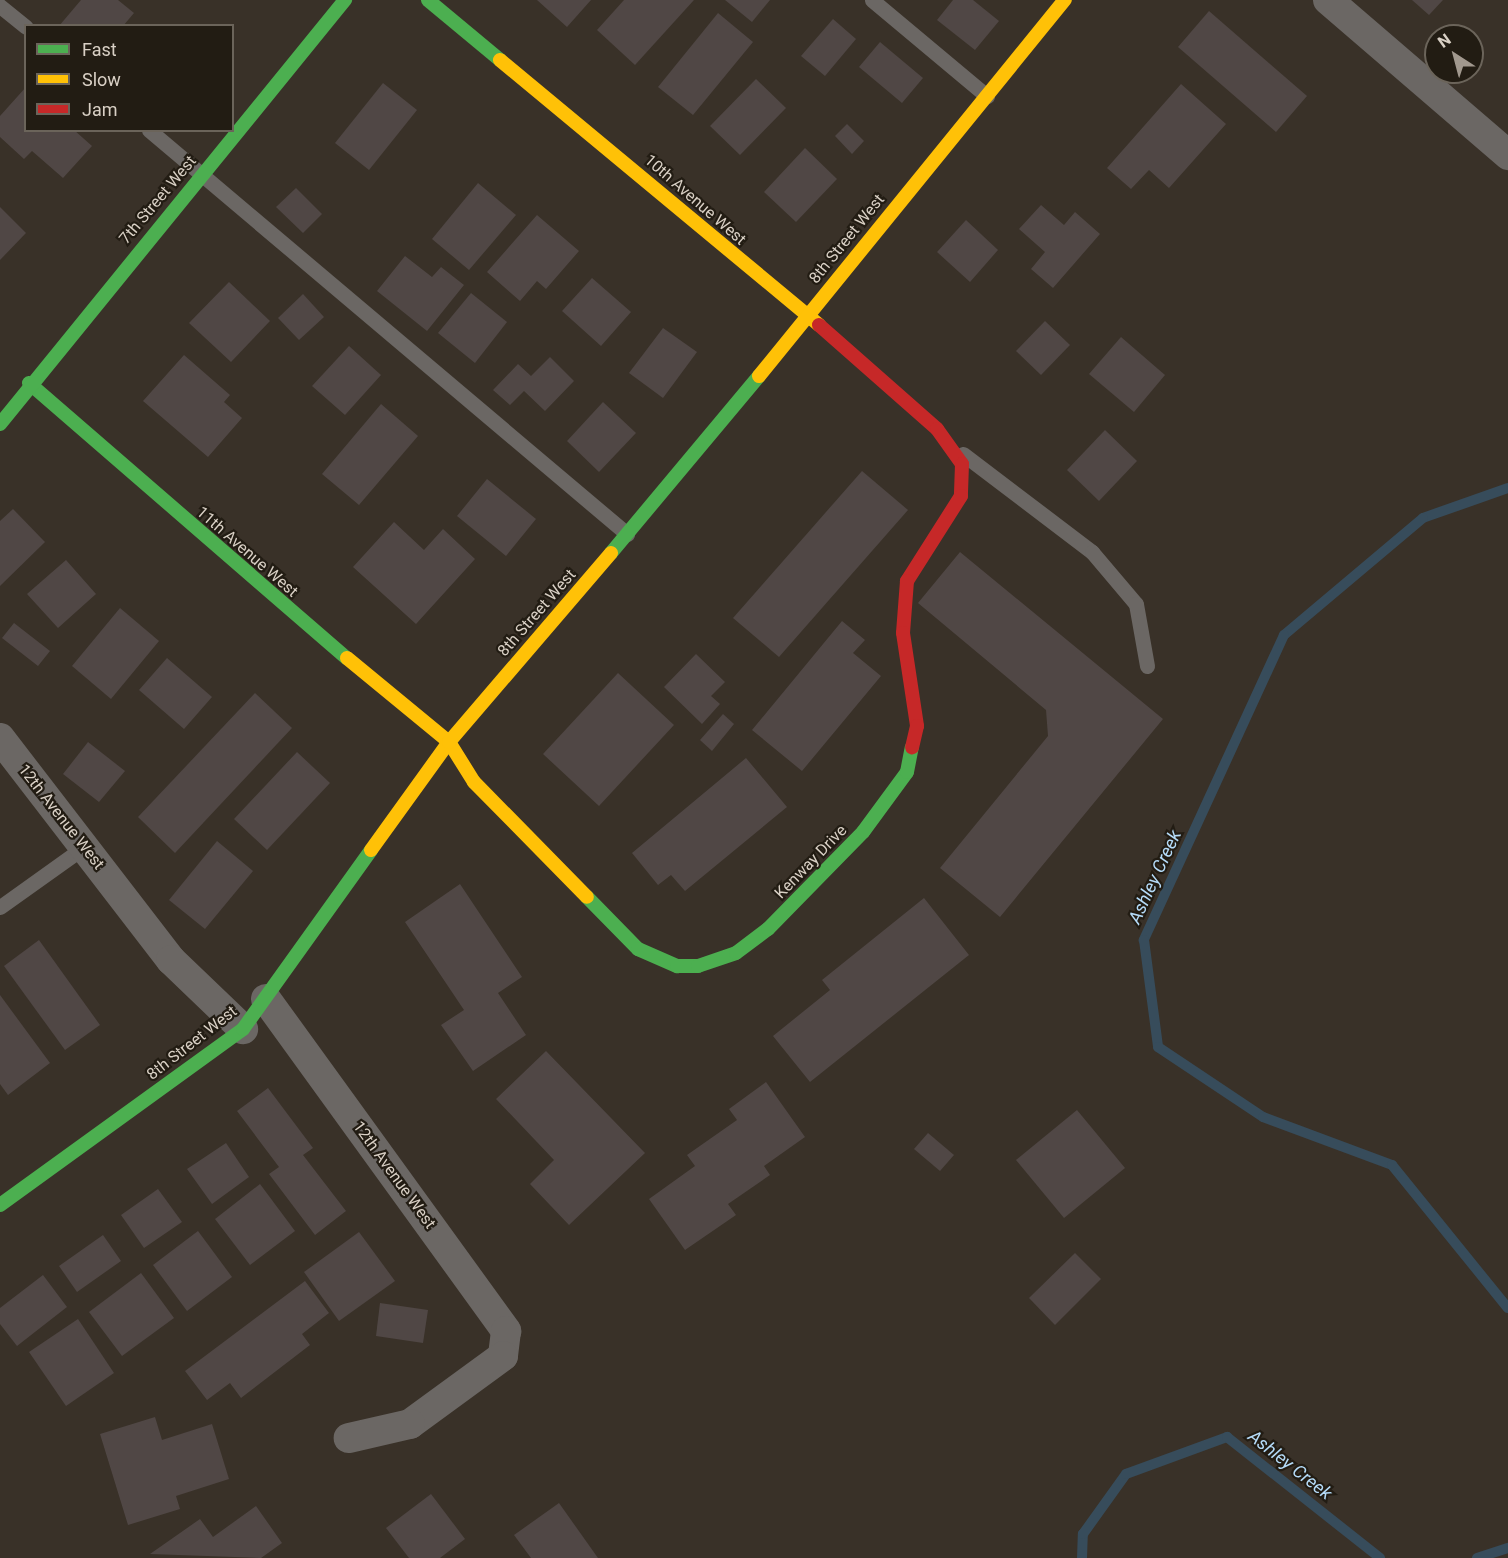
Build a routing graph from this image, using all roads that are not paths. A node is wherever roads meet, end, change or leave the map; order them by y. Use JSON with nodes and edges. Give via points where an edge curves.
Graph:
{"nodes":[{"id":1,"x":345,"y":0,"type":"edge"},
{"id":2,"x":428,"y":0,"type":"edge"},
{"id":3,"x":872,"y":0,"type":"edge"},
{"id":4,"x":1065,"y":0,"type":"edge"},
{"id":5,"x":1328,"y":0,"type":"edge"},
{"id":6,"x":0,"y":6,"type":"edge"},
{"id":7,"x":24,"y":25,"type":"edge"},
{"id":8,"x":987,"y":96,"type":"junction"},
{"id":9,"x":151,"y":132,"type":"edge"},
{"id":10,"x":1508,"y":155,"type":"edge"},
{"id":11,"x":201,"y":174,"type":"junction"},
{"id":12,"x":806,"y":315,"type":"junction"},
{"id":13,"x":29,"y":383,"type":"junction"},
{"id":14,"x":0,"y":424,"type":"edge"},
{"id":15,"x":937,"y":429,"type":"joint"},
{"id":16,"x":954,"y":447,"type":"junction"},
{"id":17,"x":627,"y":534,"type":"junction"},
{"id":18,"x":1147,"y":666,"type":"dead end"},
{"id":19,"x":0,"y":738,"type":"edge"},
{"id":20,"x":449,"y":742,"type":"junction"},
{"id":21,"x":84,"y":847,"type":"junction"},
{"id":22,"x":0,"y":907,"type":"edge"},
{"id":23,"x":266,"y":999,"type":"junction"},
{"id":24,"x":243,"y":1029,"type":"junction"},
{"id":25,"x":0,"y":1205,"type":"edge"},
{"id":26,"x":349,"y":1438,"type":"dead end"}],
"edges":[{"from":1,"to":11,"type":"street","name":"7th Street West"},
{"from":2,"to":12,"type":"street","name":"10th Avenue West"},
{"from":3,"to":8,"type":"lane"},
{"from":4,"to":8,"type":"street","name":"8th Street West"},
{"from":5,"to":10,"type":"street"},
{"from":6,"to":7,"type":"lane"},
{"from":8,"to":12,"type":"street","name":"8th Street West"},
{"from":9,"to":11,"type":"lane"},
{"from":11,"to":13,"type":"street","name":"7th Street West"},
{"from":11,"to":17,"type":"lane"},
{"from":12,"to":15,"type":"street","name":"10th Avenue West"},
{"from":12,"to":17,"type":"street","name":"8th Street West"},
{"from":13,"to":14,"type":"street","name":"7th Street West"},
{"from":13,"to":20,"type":"street","name":"11th Avenue West","via":[[279,602]]},
{"from":15,"to":16,"type":"street","name":"Kenway Drive"},
{"from":16,"to":18,"type":"lane","via":[[1092,552],[1136,604]]},
{"from":16,"to":20,"type":"street","name":"Kenway Drive","via":[[962,464],[961,495],[917,557],[902,608],[917,703],[907,772],[864,832],[768,929],[736,953],[698,966],[677,966],[638,949],[474,782]]},
{"from":17,"to":20,"type":"street","name":"8th Street West"},
{"from":19,"to":21,"type":"street","name":"12th Avenue West"},
{"from":20,"to":23,"type":"street","name":"8th Street West"},
{"from":21,"to":22,"type":"lane"},
{"from":21,"to":24,"type":"street","name":"12th Avenue West","via":[[171,960]]},
{"from":23,"to":24,"type":"street","name":"8th Street West"},
{"from":23,"to":26,"type":"street","name":"12th Avenue West","via":[[506,1330],[503,1356],[410,1424]]},
{"from":24,"to":25,"type":"street","name":"8th Street West"}]}
